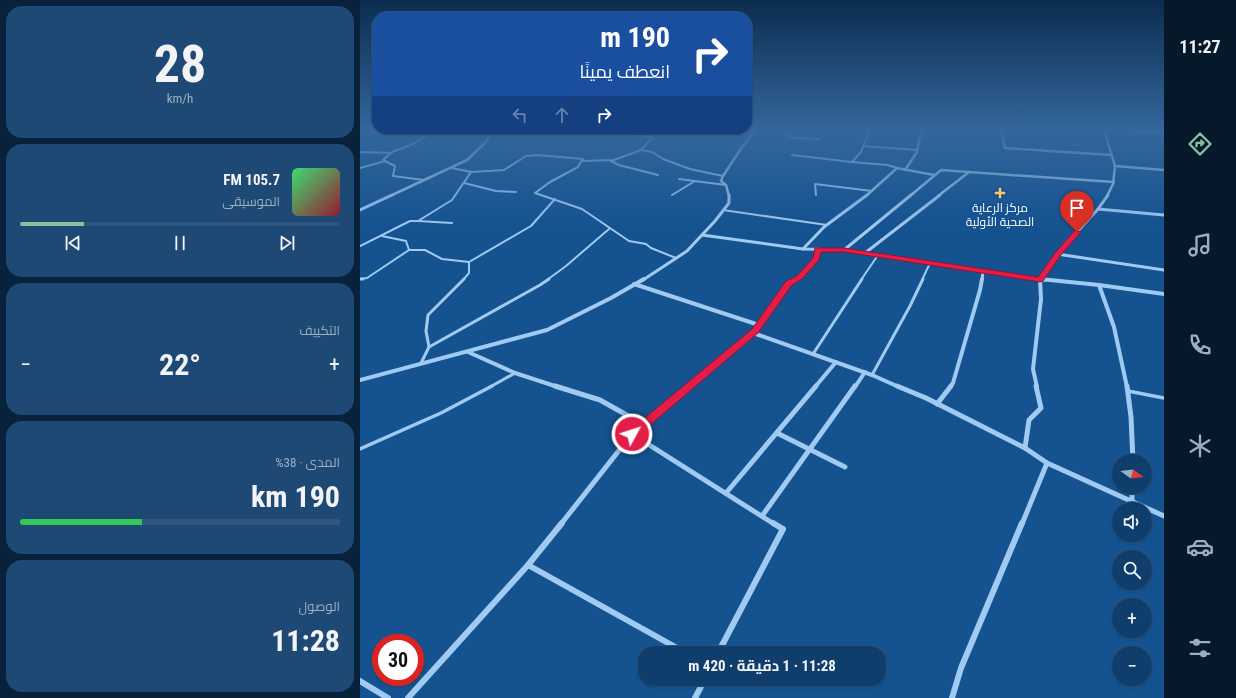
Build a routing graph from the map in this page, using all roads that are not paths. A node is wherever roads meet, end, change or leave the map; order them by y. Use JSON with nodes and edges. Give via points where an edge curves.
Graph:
{"nodes":[{"id":1,"x":379,"y":163,"type":"edge"},
{"id":2,"x":388,"y":163,"type":"edge"},
{"id":3,"x":462,"y":163,"type":"edge"},
{"id":4,"x":516,"y":163,"type":"edge"},
{"id":5,"x":580,"y":163,"type":"edge"},
{"id":6,"x":614,"y":163,"type":"edge"},
{"id":7,"x":673,"y":163,"type":"edge"},
{"id":8,"x":732,"y":163,"type":"edge"},
{"id":9,"x":859,"y":163,"type":"edge"},
{"id":10,"x":911,"y":163,"type":"edge"},
{"id":11,"x":1114,"y":163,"type":"edge"},
{"id":12,"x":1115,"y":166,"type":"junction"},
{"id":13,"x":360,"y":168,"type":"edge"},
{"id":14,"x":452,"y":168,"type":"junction"},
{"id":15,"x":897,"y":168,"type":"junction"},
{"id":16,"x":905,"y":170,"type":"junction"},
{"id":17,"x":1164,"y":170,"type":"edge"},
{"id":18,"x":471,"y":172,"type":"junction"},
{"id":19,"x":969,"y":172,"type":"junction"},
{"id":20,"x":934,"y":175,"type":"junction"},
{"id":21,"x":658,"y":176,"type":"dead end"},
{"id":22,"x":723,"y":176,"type":"junction"},
{"id":23,"x":679,"y":179,"type":"dead end"},
{"id":24,"x":424,"y":180,"type":"junction"},
{"id":25,"x":695,"y":181,"type":"junction"},
{"id":26,"x":1114,"y":182,"type":"junction"},
{"id":27,"x":464,"y":183,"type":"junction"},
{"id":28,"x":726,"y":185,"type":"junction"},
{"id":29,"x":872,"y":191,"type":"junction"},
{"id":30,"x":516,"y":192,"type":"dead end"},
{"id":31,"x":672,"y":195,"type":"dead end"},
{"id":32,"x":816,"y":195,"type":"dead end"},
{"id":33,"x":555,"y":199,"type":"junction"},
{"id":34,"x":1098,"y":209,"type":"junction"},
{"id":35,"x":360,"y":210,"type":"edge"},
{"id":36,"x":724,"y":210,"type":"junction"},
{"id":37,"x":1164,"y":215,"type":"edge"},
{"id":38,"x":418,"y":221,"type":"junction"},
{"id":39,"x":452,"y":223,"type":"dead end"},
{"id":40,"x":827,"y":225,"type":"junction"},
{"id":41,"x":609,"y":228,"type":"junction"},
{"id":42,"x":702,"y":235,"type":"junction"},
{"id":43,"x":382,"y":236,"type":"junction"},
{"id":44,"x":360,"y":246,"type":"edge"},
{"id":45,"x":803,"y":249,"type":"junction"},
{"id":46,"x":818,"y":249,"type":"junction"},
{"id":47,"x":409,"y":250,"type":"junction"},
{"id":48,"x":844,"y":250,"type":"junction"},
{"id":49,"x":864,"y":253,"type":"junction"},
{"id":50,"x":1057,"y":254,"type":"junction"},
{"id":51,"x":878,"y":255,"type":"junction"},
{"id":52,"x":676,"y":258,"type":"junction"},
{"id":53,"x":470,"y":262,"type":"junction"},
{"id":54,"x":930,"y":263,"type":"junction"},
{"id":55,"x":1164,"y":270,"type":"edge"},
{"id":56,"x":983,"y":271,"type":"junction"},
{"id":57,"x":360,"y":279,"type":"edge"},
{"id":58,"x":1040,"y":279,"type":"junction"},
{"id":59,"x":634,"y":284,"type":"junction"},
{"id":60,"x":1099,"y":285,"type":"junction"},
{"id":61,"x":1164,"y":294,"type":"edge"},
{"id":62,"x":760,"y":325,"type":"junction"},
{"id":63,"x":753,"y":333,"type":"junction"},
{"id":64,"x":429,"y":347,"type":"junction"},
{"id":65,"x":468,"y":352,"type":"junction"},
{"id":66,"x":814,"y":354,"type":"junction"},
{"id":67,"x":836,"y":362,"type":"junction"},
{"id":68,"x":420,"y":365,"type":"junction"},
{"id":69,"x":865,"y":372,"type":"junction"},
{"id":70,"x":516,"y":373,"type":"junction"},
{"id":71,"x":872,"y":376,"type":"junction"},
{"id":72,"x":360,"y":380,"type":"edge"},
{"id":73,"x":1128,"y":391,"type":"junction"},
{"id":74,"x":1164,"y":398,"type":"edge"},
{"id":75,"x":937,"y":404,"type":"junction"},
{"id":76,"x":777,"y":433,"type":"junction"},
{"id":77,"x":632,"y":434,"type":"junction"},
{"id":78,"x":1025,"y":448,"type":"junction"},
{"id":79,"x":360,"y":449,"type":"edge"},
{"id":80,"x":810,"y":449,"type":"junction"},
{"id":81,"x":1133,"y":454,"type":"edge"},
{"id":82,"x":1047,"y":463,"type":"junction"},
{"id":83,"x":845,"y":467,"type":"dead end"},
{"id":84,"x":726,"y":493,"type":"junction"},
{"id":85,"x":1132,"y":494,"type":"edge"},
{"id":86,"x":1132,"y":502,"type":"joint"},
{"id":87,"x":1152,"y":511,"type":"edge"},
{"id":88,"x":762,"y":516,"type":"junction"},
{"id":89,"x":1164,"y":516,"type":"edge"},
{"id":90,"x":528,"y":565,"type":"junction"},
{"id":91,"x":673,"y":646,"type":"edge"},
{"id":92,"x":722,"y":646,"type":"edge"},
{"id":93,"x":360,"y":681,"type":"edge"},
{"id":94,"x":701,"y":686,"type":"edge"},
{"id":95,"x":388,"y":698,"type":"edge"},
{"id":96,"x":408,"y":698,"type":"edge"},
{"id":97,"x":695,"y":698,"type":"edge"},
{"id":98,"x":952,"y":698,"type":"edge"}],
"edges":[{"from":1,"to":13,"type":"lane"},
{"from":2,"to":24,"type":"lane","via":[[395,166],[393,176]]},
{"from":3,"to":14,"type":"street"},
{"from":4,"to":18,"type":"lane","via":[[504,170]]},
{"from":5,"to":33,"type":"lane","via":[[578,167],[535,193]]},
{"from":6,"to":21,"type":"lane"},
{"from":7,"to":22,"type":"lane"},
{"from":8,"to":22,"type":"street"},
{"from":9,"to":15,"type":"lane"},
{"from":10,"to":16,"type":"street"},
{"from":11,"to":12,"type":"street"},
{"from":12,"to":17,"type":"street"},
{"from":12,"to":26,"type":"street"},
{"from":14,"to":18,"type":"lane"},
{"from":14,"to":24,"type":"street"},
{"from":15,"to":16,"type":"street"},
{"from":15,"to":29,"type":"street"},
{"from":16,"to":20,"type":"street"},
{"from":18,"to":27,"type":"lane"},
{"from":19,"to":20,"type":"street","via":[[941,170]]},
{"from":19,"to":26,"type":"street"},
{"from":19,"to":49,"type":"street"},
{"from":20,"to":48,"type":"street"},
{"from":22,"to":28,"type":"street","via":[[721,181]]},
{"from":23,"to":25,"type":"lane"},
{"from":24,"to":35,"type":"street"},
{"from":25,"to":28,"type":"lane"},
{"from":25,"to":31,"type":"lane"},
{"from":26,"to":34,"type":"street"},
{"from":27,"to":30,"type":"lane","via":[[496,191]]},
{"from":27,"to":38,"type":"lane","via":[[452,200]]},
{"from":28,"to":36,"type":"street","via":[[729,203]]},
{"from":29,"to":32,"type":"lane","via":[[814,184]]},
{"from":29,"to":40,"type":"street"},
{"from":33,"to":41,"type":"lane","via":[[582,209]]},
{"from":33,"to":53,"type":"lane","via":[[531,226]]},
{"from":34,"to":37,"type":"street"},
{"from":34,"to":50,"type":"street"},
{"from":36,"to":40,"type":"lane"},
{"from":36,"to":42,"type":"street"},
{"from":38,"to":39,"type":"lane"},
{"from":38,"to":43,"type":"lane","via":[[410,221]]},
{"from":40,"to":45,"type":"street"},
{"from":41,"to":52,"type":"lane","via":[[630,241],[646,244]]},
{"from":41,"to":64,"type":"lane","via":[[540,285]]},
{"from":42,"to":45,"type":"street"},
{"from":42,"to":52,"type":"street","via":[[687,251]]},
{"from":43,"to":44,"type":"lane"},
{"from":43,"to":47,"type":"lane","via":[[406,241]]},
{"from":45,"to":46,"type":"street"},
{"from":46,"to":48,"type":"street"},
{"from":46,"to":62,"type":"street","via":[[817,259],[799,278],[789,283]]},
{"from":47,"to":53,"type":"lane","via":[[425,250],[442,259]]},
{"from":47,"to":57,"type":"lane","via":[[367,278]]},
{"from":48,"to":49,"type":"street"},
{"from":49,"to":51,"type":"street"},
{"from":50,"to":55,"type":"street"},
{"from":50,"to":58,"type":"street"},
{"from":51,"to":54,"type":"street"},
{"from":51,"to":66,"type":"lane"},
{"from":52,"to":59,"type":"street"},
{"from":53,"to":64,"type":"lane","via":[[469,273],[428,315],[426,331]]},
{"from":54,"to":56,"type":"street"},
{"from":54,"to":71,"type":"lane"},
{"from":56,"to":58,"type":"street"},
{"from":56,"to":75,"type":"street","via":[[953,384]]},
{"from":58,"to":60,"type":"street"},
{"from":58,"to":78,"type":"street","via":[[1041,299],[1033,369],[1041,408],[1029,420]]},
{"from":59,"to":62,"type":"street"},
{"from":59,"to":65,"type":"street","via":[[547,330]]},
{"from":60,"to":61,"type":"street"},
{"from":60,"to":73,"type":"street","via":[[1110,311]]},
{"from":62,"to":63,"type":"street"},
{"from":63,"to":66,"type":"street"},
{"from":63,"to":77,"type":"street"},
{"from":64,"to":68,"type":"lane"},
{"from":65,"to":68,"type":"street"},
{"from":65,"to":70,"type":"street"},
{"from":66,"to":67,"type":"street"},
{"from":67,"to":69,"type":"street"},
{"from":67,"to":76,"type":"street"},
{"from":68,"to":72,"type":"street"},
{"from":69,"to":71,"type":"street"},
{"from":69,"to":80,"type":"street"},
{"from":70,"to":77,"type":"street","via":[[600,400],[632,418]]},
{"from":70,"to":79,"type":"lane","via":[[441,413]]},
{"from":71,"to":75,"type":"street"},
{"from":73,"to":74,"type":"lane"},
{"from":73,"to":81,"type":"street"},
{"from":75,"to":78,"type":"street"},
{"from":76,"to":80,"type":"street"},
{"from":76,"to":84,"type":"street"},
{"from":77,"to":84,"type":"street"},
{"from":77,"to":90,"type":"street"},
{"from":78,"to":82,"type":"street"},
{"from":80,"to":83,"type":"street"},
{"from":80,"to":88,"type":"street"},
{"from":82,"to":86,"type":"street"},
{"from":82,"to":98,"type":"street","via":[[960,668]]},
{"from":84,"to":88,"type":"street"},
{"from":85,"to":86,"type":"street"},
{"from":87,"to":89,"type":"street"},
{"from":88,"to":92,"type":"street","via":[[783,529]]},
{"from":90,"to":91,"type":"street"},
{"from":90,"to":96,"type":"street"},
{"from":93,"to":95,"type":"street"},
{"from":94,"to":97,"type":"street"}]}
